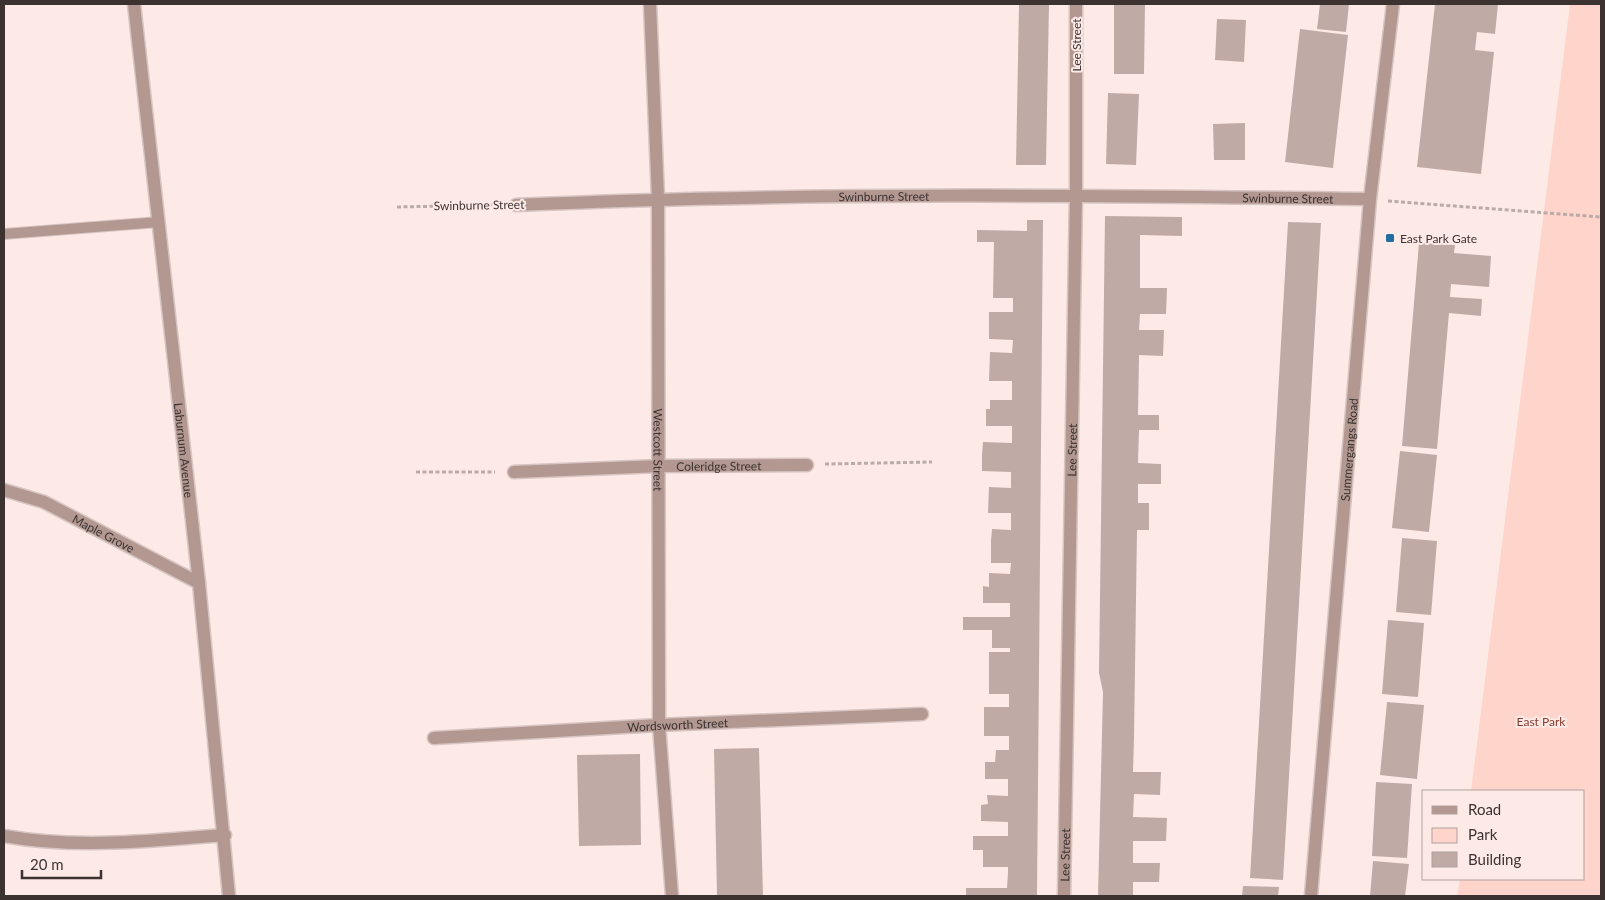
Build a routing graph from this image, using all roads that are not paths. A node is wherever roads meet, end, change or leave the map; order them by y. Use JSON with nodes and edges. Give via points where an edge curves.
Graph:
{"nodes":[{"id":1,"x":134,"y":4,"type":"edge"},
{"id":2,"x":650,"y":4,"type":"edge"},
{"id":3,"x":1076,"y":4,"type":"edge"},
{"id":4,"x":1393,"y":4,"type":"edge"},
{"id":5,"x":1076,"y":195,"type":"junction"},
{"id":6,"x":658,"y":198,"type":"junction"},
{"id":7,"x":1370,"y":199,"type":"junction"},
{"id":8,"x":516,"y":205,"type":"road end"},
{"id":9,"x":159,"y":222,"type":"junction"},
{"id":10,"x":4,"y":234,"type":"edge"},
{"id":11,"x":807,"y":465,"type":"road end"},
{"id":12,"x":660,"y":466,"type":"junction"},
{"id":13,"x":514,"y":472,"type":"road end"},
{"id":14,"x":4,"y":490,"type":"edge"},
{"id":15,"x":199,"y":583,"type":"junction"},
{"id":16,"x":922,"y":714,"type":"dead end"},
{"id":17,"x":659,"y":725,"type":"junction"},
{"id":18,"x":434,"y":738,"type":"dead end"},
{"id":19,"x":225,"y":835,"type":"junction"},
{"id":20,"x":4,"y":836,"type":"edge"},
{"id":21,"x":229,"y":896,"type":"edge"},
{"id":22,"x":672,"y":896,"type":"edge"},
{"id":23,"x":1064,"y":896,"type":"edge"},
{"id":24,"x":1311,"y":896,"type":"edge"}],
"edges":[{"from":1,"to":9,"type":"street","name":"Laburnum Avenue"},
{"from":2,"to":6,"type":"street","name":"Westcott Street"},
{"from":3,"to":5,"type":"street","name":"Lee Street"},
{"from":4,"to":7,"type":"street","name":"Summergangs Road"},
{"from":5,"to":6,"type":"street","name":"Swinburne Street"},
{"from":5,"to":7,"type":"street","name":"Swinburne Street"},
{"from":5,"to":23,"type":"street","name":"Lee Street"},
{"from":6,"to":8,"type":"street","name":"Swinburne Street"},
{"from":6,"to":12,"type":"street","name":"Westcott Street"},
{"from":7,"to":24,"type":"street","name":"Summergangs Road"},
{"from":9,"to":10,"type":"lane"},
{"from":9,"to":15,"type":"street","name":"Laburnum Avenue"},
{"from":11,"to":12,"type":"street","name":"Coleridge Street"},
{"from":12,"to":13,"type":"street","name":"Coleridge Street"},
{"from":12,"to":17,"type":"street","name":"Westcott Street"},
{"from":14,"to":15,"type":"street","name":"Maple Grove","via":[[44,502]]},
{"from":15,"to":19,"type":"street","name":"Laburnum Avenue"},
{"from":16,"to":17,"type":"street","name":"Wordsworth Street"},
{"from":17,"to":18,"type":"street","name":"Wordsworth Street"},
{"from":17,"to":22,"type":"street","name":"Westcott Street"},
{"from":19,"to":20,"type":"street","via":[[133,842],[36,841]]},
{"from":19,"to":21,"type":"street","name":"Laburnum Avenue"}]}
